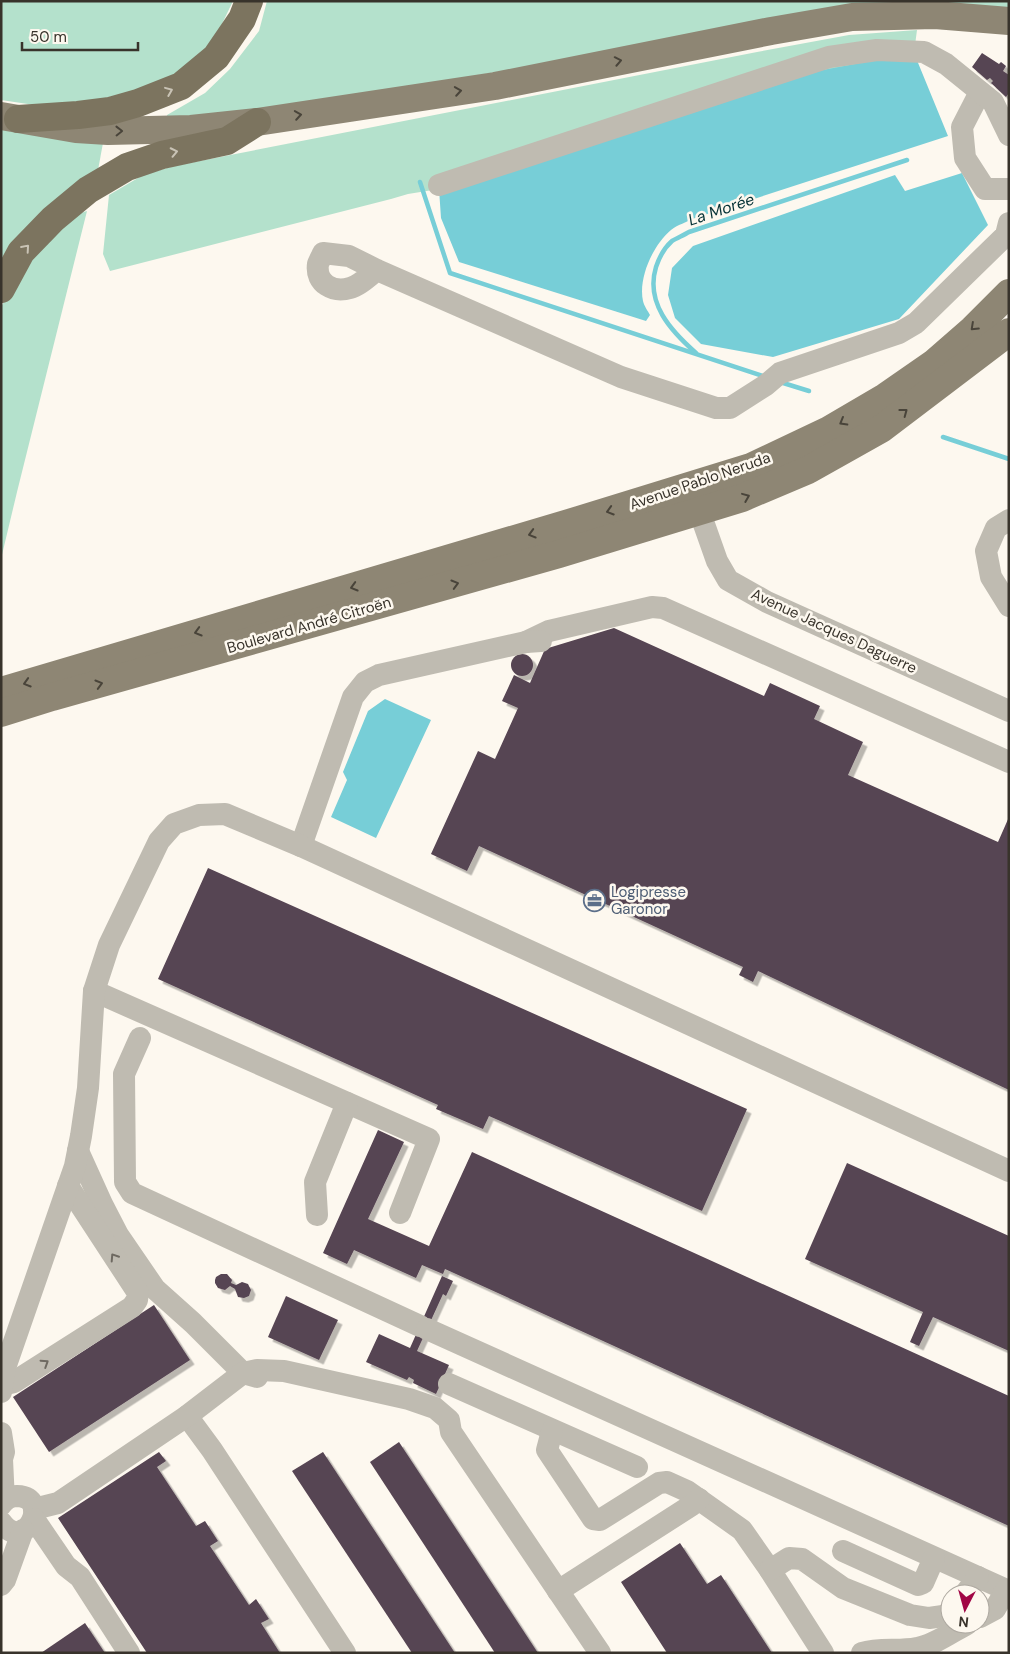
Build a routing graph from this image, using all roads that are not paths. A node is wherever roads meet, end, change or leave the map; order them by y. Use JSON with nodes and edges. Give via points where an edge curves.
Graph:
{"nodes":[{"id":1,"x":249,"y":1,"type":"edge"},
{"id":2,"x":1009,"y":21,"type":"edge"},
{"id":3,"x":980,"y":92,"type":"junction"},
{"id":4,"x":10,"y":117,"type":"edge"},
{"id":5,"x":257,"y":122,"type":"junction"},
{"id":6,"x":1009,"y":135,"type":"edge"},
{"id":7,"x":439,"y":185,"type":"dead end"},
{"id":8,"x":1009,"y":189,"type":"edge"},
{"id":9,"x":1009,"y":222,"type":"edge"},
{"id":10,"x":377,"y":270,"type":"dead end"},
{"id":11,"x":1,"y":290,"type":"edge"},
{"id":12,"x":1009,"y":293,"type":"edge"},
{"id":13,"x":1009,"y":332,"type":"edge"},
{"id":14,"x":690,"y":486,"type":"junction"},
{"id":15,"x":699,"y":512,"type":"junction"},
{"id":16,"x":579,"y":520,"type":"joint"},
{"id":17,"x":1009,"y":520,"type":"edge"},
{"id":18,"x":617,"y":537,"type":"joint"},
{"id":19,"x":1009,"y":606,"type":"edge"},
{"id":20,"x":53,"y":686,"type":"junction"},
{"id":21,"x":1,"y":691,"type":"edge"},
{"id":22,"x":1009,"y":711,"type":"edge"},
{"id":23,"x":1,"y":713,"type":"edge"},
{"id":24,"x":1009,"y":762,"type":"edge"},
{"id":25,"x":301,"y":846,"type":"junction"},
{"id":26,"x":94,"y":992,"type":"junction"},
{"id":27,"x":140,"y":1038,"type":"dead end"},
{"id":28,"x":347,"y":1103,"type":"junction"},
{"id":29,"x":78,"y":1151,"type":"junction"},
{"id":30,"x":1009,"y":1171,"type":"edge"},
{"id":31,"x":68,"y":1186,"type":"junction"},
{"id":32,"x":400,"y":1213,"type":"dead end"},
{"id":33,"x":317,"y":1215,"type":"dead end"},
{"id":34,"x":243,"y":1373,"type":"junction"},
{"id":35,"x":449,"y":1384,"type":"dead end"},
{"id":36,"x":2,"y":1389,"type":"edge"},
{"id":37,"x":187,"y":1416,"type":"junction"},
{"id":38,"x":552,"y":1431,"type":"junction"},
{"id":39,"x":3,"y":1443,"type":"edge"},
{"id":40,"x":638,"y":1467,"type":"dead end"},
{"id":41,"x":698,"y":1499,"type":"junction"},
{"id":42,"x":14,"y":1515,"type":"edge"},
{"id":43,"x":843,"y":1551,"type":"dead end"},
{"id":44,"x":934,"y":1558,"type":"junction"},
{"id":45,"x":770,"y":1570,"type":"junction"},
{"id":46,"x":969,"y":1584,"type":"edge"},
{"id":47,"x":1,"y":1585,"type":"edge"},
{"id":48,"x":990,"y":1589,"type":"edge"},
{"id":49,"x":558,"y":1591,"type":"junction"},
{"id":50,"x":1007,"y":1591,"type":"edge"},
{"id":51,"x":990,"y":1611,"type":"edge"},
{"id":52,"x":940,"y":1616,"type":"edge"},
{"id":53,"x":948,"y":1634,"type":"edge"},
{"id":54,"x":129,"y":1653,"type":"edge"},
{"id":55,"x":344,"y":1653,"type":"edge"},
{"id":56,"x":600,"y":1653,"type":"edge"},
{"id":57,"x":823,"y":1653,"type":"edge"},
{"id":58,"x":862,"y":1653,"type":"edge"}],
"edges":[{"from":4,"to":1,"type":"highway","one_way":true,"via":[[110,111],[181,86],[216,58],[242,19]]},
{"from":5,"to":2,"type":"main road","one_way":true,"via":[[495,86],[852,17],[935,15]]},
{"from":3,"to":6,"type":"street","via":[[993,102]]},
{"from":3,"to":7,"type":"street","via":[[946,64],[924,52],[878,50],[829,56]]},
{"from":3,"to":8,"type":"street","via":[[962,127],[965,158],[985,189]]},
{"from":4,"to":5,"type":"main road","one_way":true,"via":[[108,131],[191,129]]},
{"from":11,"to":5,"type":"highway","one_way":true,"via":[[21,252],[52,218],[88,190],[127,168],[162,155],[227,141]]},
{"from":9,"to":10,"type":"street","via":[[1006,235],[916,323],[899,333],[773,379],[730,408],[716,408],[621,376]]},
{"from":12,"to":14,"type":"main road","name":"Avenue Pablo Neruda","one_way":true,"via":[[934,363],[885,397],[827,431],[751,467]]},
{"from":15,"to":13,"type":"main road","name":"Avenue Pablo Neruda","one_way":true,"via":[[808,470],[881,429]]},
{"from":14,"to":15,"type":"street","name":"Avenue Jacques Daguerre"},
{"from":14,"to":16,"type":"main road","name":"Avenue Pablo Neruda","one_way":true},
{"from":15,"to":18,"type":"main road","name":"Avenue Pablo Neruda"},
{"from":15,"to":22,"type":"street","name":"Avenue Jacques Daguerre","via":[[717,562],[728,580],[767,602]]},
{"from":16,"to":20,"type":"main road","name":"Boulevard André Citroën","one_way":true},
{"from":17,"to":19,"type":"street","via":[[996,528],[986,551],[991,577]]},
{"from":20,"to":18,"type":"main road","name":"Boulevard André Citroën","one_way":true},
{"from":20,"to":21,"type":"main road","name":"Boulevard André Citroën","one_way":true},
{"from":20,"to":23,"type":"main road","name":"Boulevard André Citroën"},
{"from":24,"to":25,"type":"street","via":[[663,608],[652,607],[549,631],[526,642],[379,675],[365,682],[353,697],[323,759]]},
{"from":25,"to":26,"type":"street","via":[[225,814],[199,814],[174,824],[159,841],[109,945]]},
{"from":25,"to":30,"type":"street"},
{"from":26,"to":28,"type":"street"},
{"from":26,"to":29,"type":"street","via":[[88,1088]]},
{"from":27,"to":44,"type":"street","via":[[124,1074],[125,1182],[132,1193]]},
{"from":28,"to":32,"type":"street","via":[[429,1140]]},
{"from":28,"to":33,"type":"street","via":[[315,1182]]},
{"from":29,"to":31,"type":"street"},
{"from":29,"to":34,"type":"street","via":[[118,1235],[155,1289]]},
{"from":31,"to":36,"type":"street","via":[[4,1368]]},
{"from":36,"to":31,"type":"street","one_way":true,"via":[[132,1307],[136,1300],[138,1293]]},
{"from":34,"to":37,"type":"street"},
{"from":34,"to":49,"type":"street","via":[[408,1411],[427,1419],[442,1432],[451,1432]]},
{"from":35,"to":38,"type":"street"},
{"from":37,"to":42,"type":"street","via":[[58,1503]]},
{"from":37,"to":55,"type":"street"},
{"from":38,"to":40,"type":"street"},
{"from":38,"to":41,"type":"street","via":[[547,1450],[594,1519],[600,1520],[659,1483],[667,1482]]},
{"from":39,"to":42,"type":"street","via":[[12,1458]]},
{"from":41,"to":45,"type":"street","via":[[742,1530]]},
{"from":41,"to":49,"type":"street"},
{"from":42,"to":47,"type":"street","via":[[12,1559]]},
{"from":42,"to":54,"type":"street","via":[[80,1577]]},
{"from":43,"to":44,"type":"street","via":[[918,1585],[923,1583]]},
{"from":44,"to":46,"type":"street"},
{"from":45,"to":52,"type":"street","via":[[790,1558],[802,1559],[844,1588],[910,1615]]},
{"from":45,"to":57,"type":"street"},
{"from":48,"to":50,"type":"street"},
{"from":49,"to":56,"type":"street"},
{"from":50,"to":51,"type":"street"},
{"from":53,"to":58,"type":"street","via":[[915,1649]]}]}
